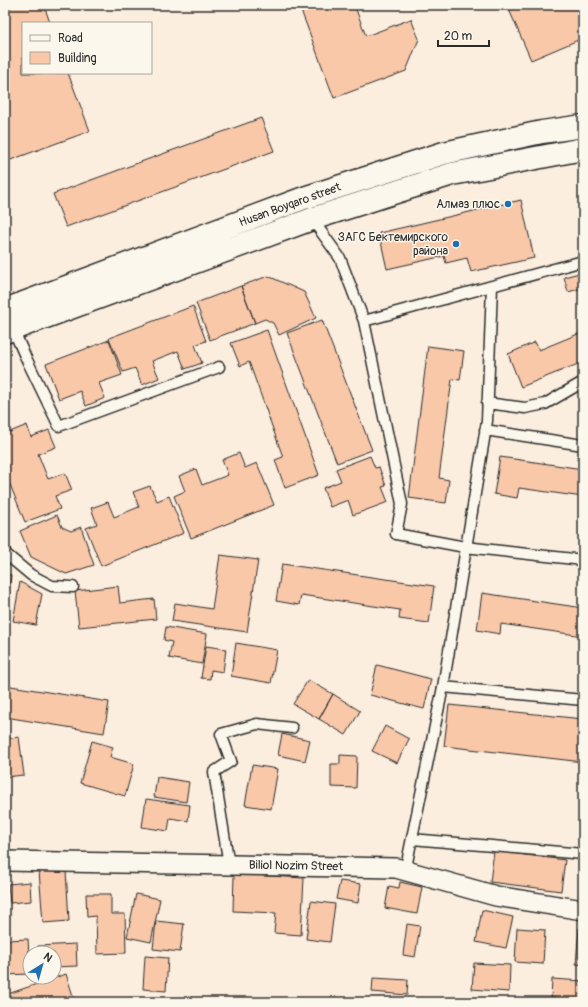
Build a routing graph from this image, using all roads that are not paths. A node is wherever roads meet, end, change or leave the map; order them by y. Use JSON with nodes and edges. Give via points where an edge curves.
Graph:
{"nodes":[{"id":1,"x":583,"y":126,"type":"edge"},
{"id":2,"x":583,"y":149,"type":"edge"},
{"id":3,"x":304,"y":198,"type":"junction"},
{"id":4,"x":312,"y":219,"type":"junction"},
{"id":5,"x":583,"y":261,"type":"edge"},
{"id":6,"x":492,"y":286,"type":"junction"},
{"id":7,"x":364,"y":321,"type":"junction"},
{"id":8,"x":8,"y":324,"type":"edge"},
{"id":9,"x":219,"y":367,"type":"dead end"},
{"id":10,"x":583,"y":382,"type":"edge"},
{"id":11,"x":487,"y":403,"type":"junction"},
{"id":12,"x":485,"y":430,"type":"junction"},
{"id":13,"x":583,"y":445,"type":"edge"},
{"id":14,"x":465,"y":547,"type":"junction"},
{"id":15,"x":5,"y":552,"type":"edge"},
{"id":16,"x":583,"y":560,"type":"edge"},
{"id":17,"x":73,"y":587,"type":"dead end"},
{"id":18,"x":443,"y":687,"type":"junction"},
{"id":19,"x":583,"y":700,"type":"edge"},
{"id":20,"x":292,"y":728,"type":"dead end"},
{"id":21,"x":412,"y":839,"type":"junction"},
{"id":22,"x":583,"y":854,"type":"edge"},
{"id":23,"x":5,"y":861,"type":"edge"},
{"id":24,"x":229,"y":865,"type":"junction"},
{"id":25,"x":405,"y":872,"type":"junction"},
{"id":26,"x":583,"y":910,"type":"edge"}],
"edges":[{"from":1,"to":3,"type":"main road","name":"Husan Boyqaro street","via":[[444,153]]},
{"from":2,"to":4,"type":"main road","name":"Husan Boyqaro street","via":[[452,174]]},
{"from":3,"to":4,"type":"main road"},
{"from":3,"to":8,"type":"main road","name":"Husan Boyqaro street"},
{"from":4,"to":7,"type":"lane","via":[[340,258]]},
{"from":4,"to":8,"type":"main road","name":"Husan Boyqaro street"},
{"from":5,"to":6,"type":"lane"},
{"from":6,"to":7,"type":"lane"},
{"from":6,"to":11,"type":"lane"},
{"from":7,"to":14,"type":"lane","via":[[402,504],[396,534]]},
{"from":8,"to":9,"type":"lane","via":[[59,426]]},
{"from":10,"to":11,"type":"lane","via":[[545,404],[524,408]]},
{"from":11,"to":12,"type":"lane"},
{"from":12,"to":13,"type":"lane"},
{"from":12,"to":14,"type":"lane"},
{"from":14,"to":16,"type":"lane"},
{"from":14,"to":18,"type":"lane"},
{"from":15,"to":17,"type":"lane","via":[[30,575],[52,586]]},
{"from":18,"to":19,"type":"lane"},
{"from":18,"to":21,"type":"lane"},
{"from":20,"to":24,"type":"lane","via":[[257,724],[221,734],[231,761],[214,772]]},
{"from":21,"to":22,"type":"lane"},
{"from":21,"to":25,"type":"lane"},
{"from":23,"to":24,"type":"street","name":"Biliol Nozim Street"},
{"from":24,"to":25,"type":"street","name":"Biliol Nozim Street","via":[[396,868]]},
{"from":25,"to":26,"type":"street","name":"Biliol Nozim Street","via":[[496,896]]}]}
